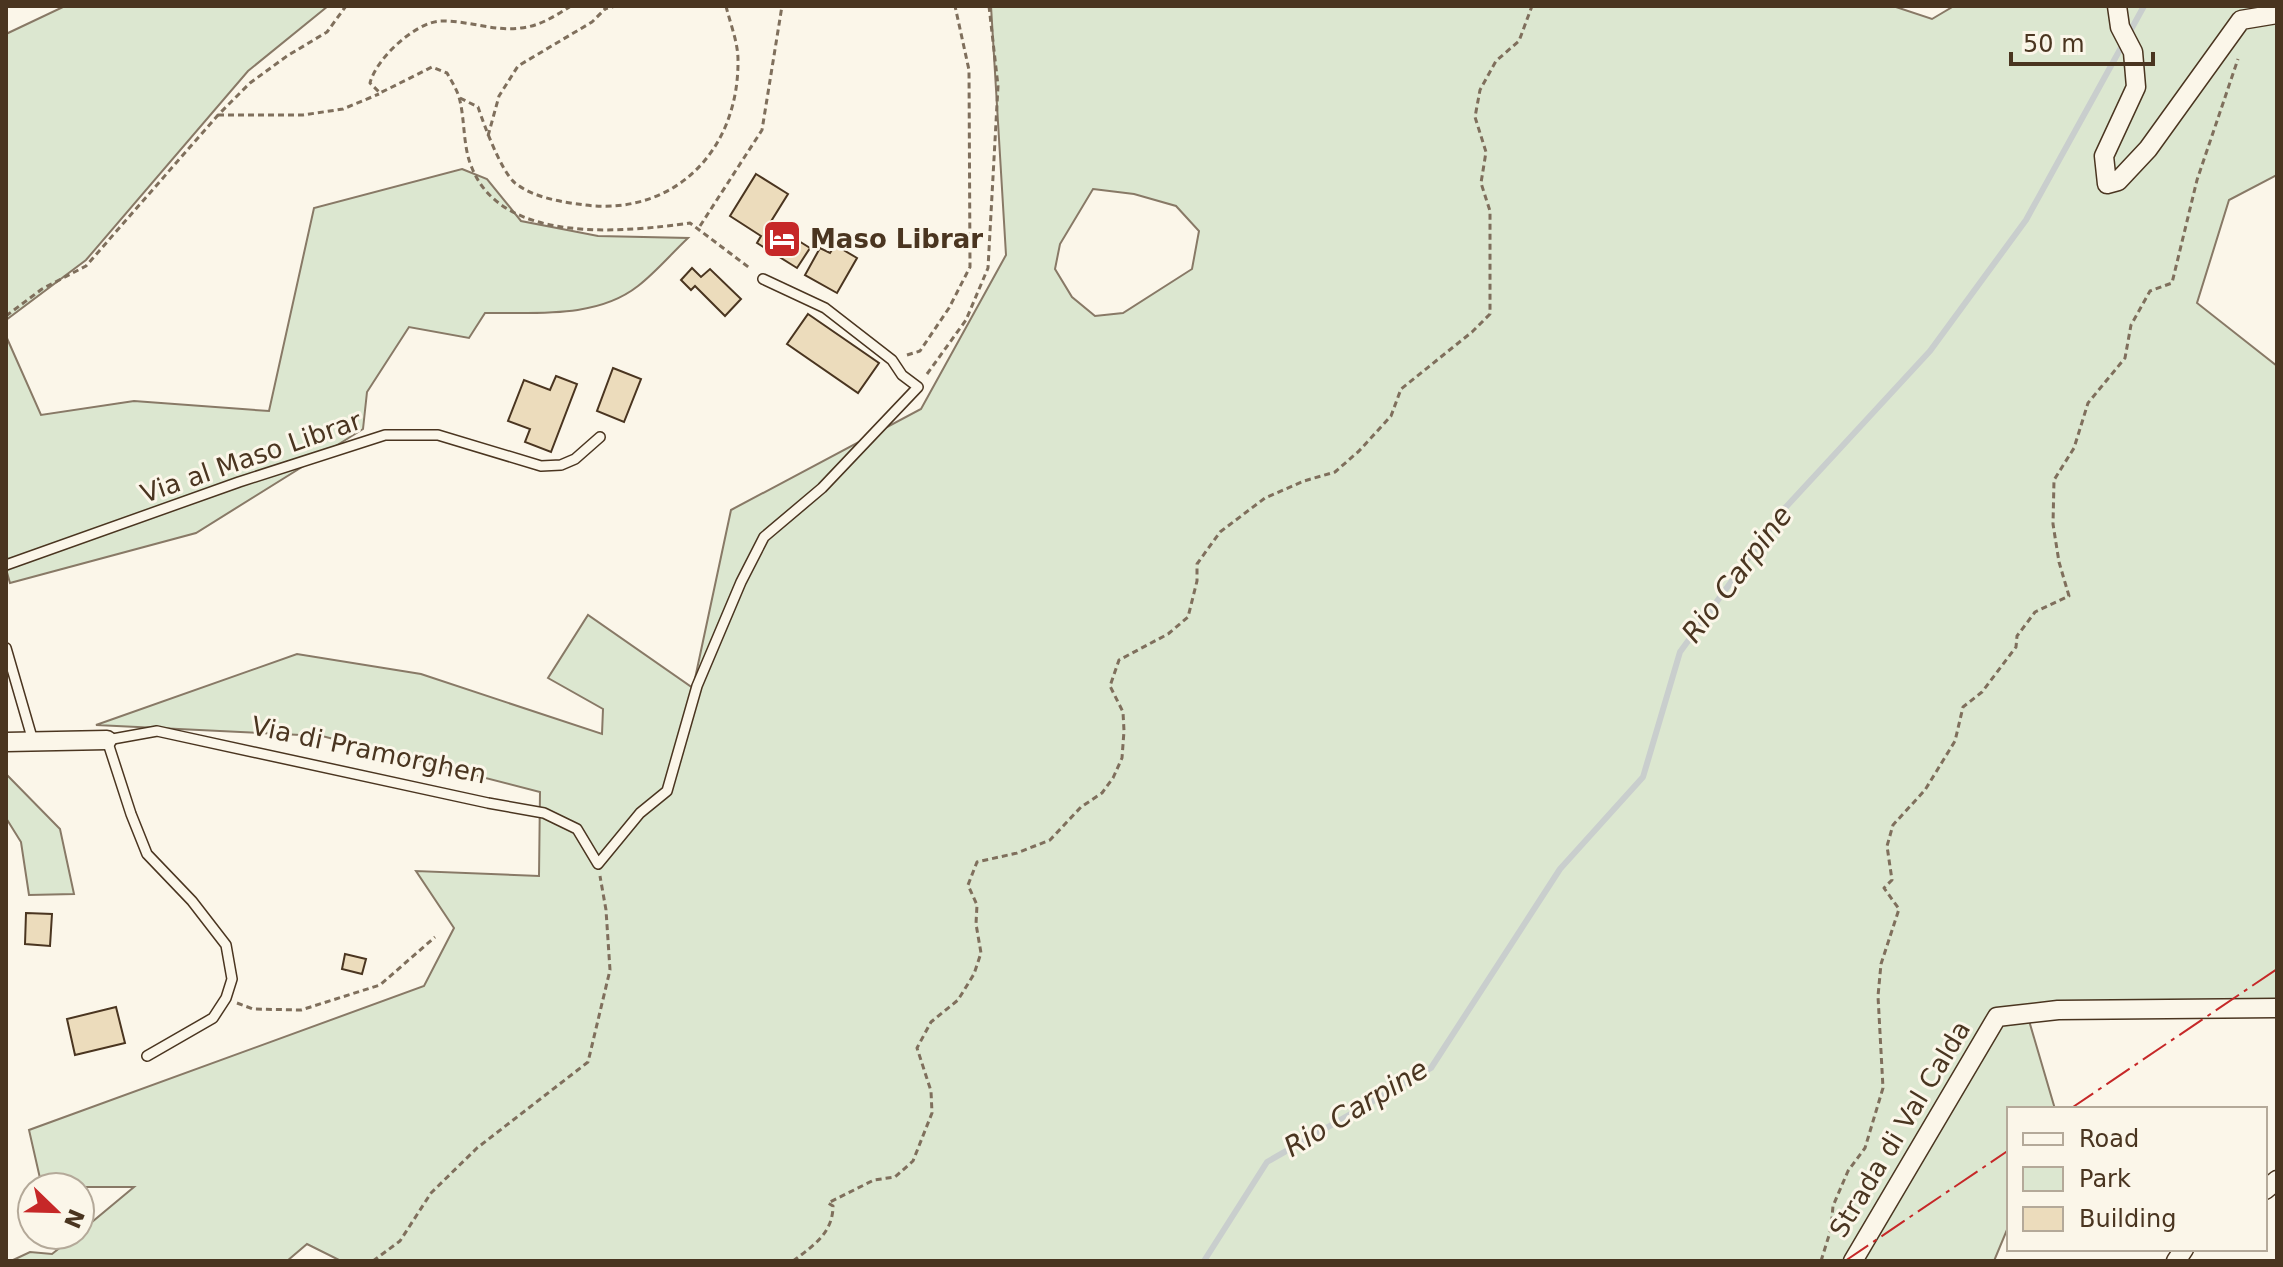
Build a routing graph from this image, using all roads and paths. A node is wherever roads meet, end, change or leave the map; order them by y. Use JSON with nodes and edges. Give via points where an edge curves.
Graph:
{"nodes":[{"id":1,"x":346,"y":6,"type":"edge"},
{"id":2,"x":571,"y":6,"type":"edge"},
{"id":3,"x":615,"y":6,"type":"edge"},
{"id":4,"x":726,"y":6,"type":"edge"},
{"id":5,"x":782,"y":6,"type":"edge"},
{"id":6,"x":955,"y":6,"type":"edge"},
{"id":7,"x":989,"y":6,"type":"edge"},
{"id":8,"x":1532,"y":6,"type":"edge"},
{"id":9,"x":2117,"y":6,"type":"edge"},
{"id":10,"x":605,"y":7,"type":"edge"},
{"id":11,"x":2277,"y":14,"type":"edge"},
{"id":12,"x":2238,"y":57,"type":"dead end"},
{"id":13,"x":380,"y":93,"type":"junction"},
{"id":14,"x":460,"y":98,"type":"junction"},
{"id":15,"x":218,"y":115,"type":"junction"},
{"id":16,"x":488,"y":136,"type":"junction"},
{"id":17,"x":699,"y":227,"type":"junction"},
{"id":18,"x":763,"y":279,"type":"joint"},
{"id":19,"x":6,"y":316,"type":"edge"},
{"id":20,"x":892,"y":360,"type":"junction"},
{"id":21,"x":918,"y":387,"type":"junction"},
{"id":22,"x":600,"y":437,"type":"dead end"},
{"id":23,"x":6,"y":565,"type":"edge"},
{"id":24,"x":6,"y":648,"type":"edge"},
{"id":25,"x":107,"y":740,"type":"junction"},
{"id":26,"x":33,"y":741,"type":"junction"},
{"id":27,"x":6,"y":742,"type":"edge"},
{"id":28,"x":598,"y":864,"type":"junction"},
{"id":29,"x":435,"y":937,"type":"dead end"},
{"id":30,"x":226,"y":998,"type":"junction"},
{"id":31,"x":2277,"y":1008,"type":"edge"},
{"id":32,"x":147,"y":1056,"type":"dead end"},
{"id":33,"x":373,"y":1261,"type":"edge"},
{"id":34,"x":793,"y":1261,"type":"edge"},
{"id":35,"x":1821,"y":1261,"type":"edge"},
{"id":36,"x":1853,"y":1261,"type":"edge"}],
"edges":[{"from":1,"to":15,"type":"path","via":[[327,32],[250,83]]},
{"from":2,"to":13,"type":"path","via":[[518,29],[438,21],[401,40],[374,69],[370,83]]},
{"from":3,"to":10,"type":"path"},
{"from":4,"to":16,"type":"path","via":[[739,57],[734,103],[720,141],[703,166],[654,200],[610,208],[552,201],[514,182]]},
{"from":5,"to":17,"type":"path","via":[[762,130]]},
{"from":6,"to":20,"type":"path","via":[[969,70],[970,267],[920,351]]},
{"from":7,"to":21,"type":"path","via":[[998,86],[988,268],[966,320]]},
{"from":8,"to":34,"type":"path","via":[[1519,41],[1496,61],[1480,90],[1475,117],[1486,152],[1481,183],[1490,211],[1490,314],[1401,389],[1391,416],[1335,472],[1265,498],[1220,532],[1197,564],[1188,617],[1119,660],[1110,686],[1123,712],[1124,731],[1122,758],[1113,778],[1050,840],[977,862],[968,885],[977,905],[981,953],[958,1000],[931,1022],[917,1048],[932,1113],[913,1161],[895,1177],[874,1180],[828,1203],[833,1206],[831,1225],[815,1246]]},
{"from":9,"to":11,"type":"street","via":[[2120,27],[2133,52],[2136,87],[2104,156],[2107,184],[2118,181],[2148,149],[2241,20]]},
{"from":10,"to":16,"type":"path","via":[[592,22],[518,66],[499,96]]},
{"from":12,"to":35,"type":"path","via":[[2197,180],[2172,283],[2150,291],[2131,325],[2125,358],[2088,403],[2074,448],[2054,480],[2053,524],[2069,596],[2035,612],[1982,692],[1963,707],[1955,741],[1925,790],[1893,825],[1887,846],[1892,880],[1884,888],[1899,909],[1878,996],[1883,1088],[1865,1148],[1833,1206]]},
{"from":13,"to":14,"type":"path","via":[[432,67],[447,73]]},
{"from":13,"to":15,"type":"path","via":[[343,109],[303,115]]},
{"from":14,"to":16,"type":"path","via":[[478,107]]},
{"from":14,"to":17,"type":"path","via":[[471,166],[481,185],[508,211],[573,228],[690,223]]},
{"from":15,"to":19,"type":"path","via":[[86,266]]},
{"from":17,"to":18,"type":"path"},
{"from":18,"to":20,"type":"lane","via":[[825,308]]},
{"from":20,"to":21,"type":"lane"},
{"from":21,"to":28,"type":"lane","via":[[822,488],[764,537],[697,686],[667,791],[640,813]]},
{"from":22,"to":23,"type":"lane","name":"Via al Maso Librar","via":[[575,459],[541,466],[438,435],[385,435]]},
{"from":24,"to":26,"type":"lane"},
{"from":25,"to":26,"type":"street","name":"Via di Pramorghen"},
{"from":25,"to":28,"type":"lane","name":"Via di Pramorghen","via":[[157,731],[544,813],[577,829]]},
{"from":25,"to":30,"type":"lane","via":[[147,854],[226,945],[232,979]]},
{"from":26,"to":27,"type":"street","name":"Via di Pramorghen"},
{"from":28,"to":33,"type":"path","via":[[610,970],[588,1062],[477,1148],[431,1193],[400,1241]]},
{"from":29,"to":30,"type":"path","via":[[380,985],[301,1010],[253,1009]]},
{"from":30,"to":32,"type":"lane","via":[[213,1018]]},
{"from":31,"to":36,"type":"street","name":"Strada di Val Calda","via":[[2058,1010],[1997,1017]]}]}
